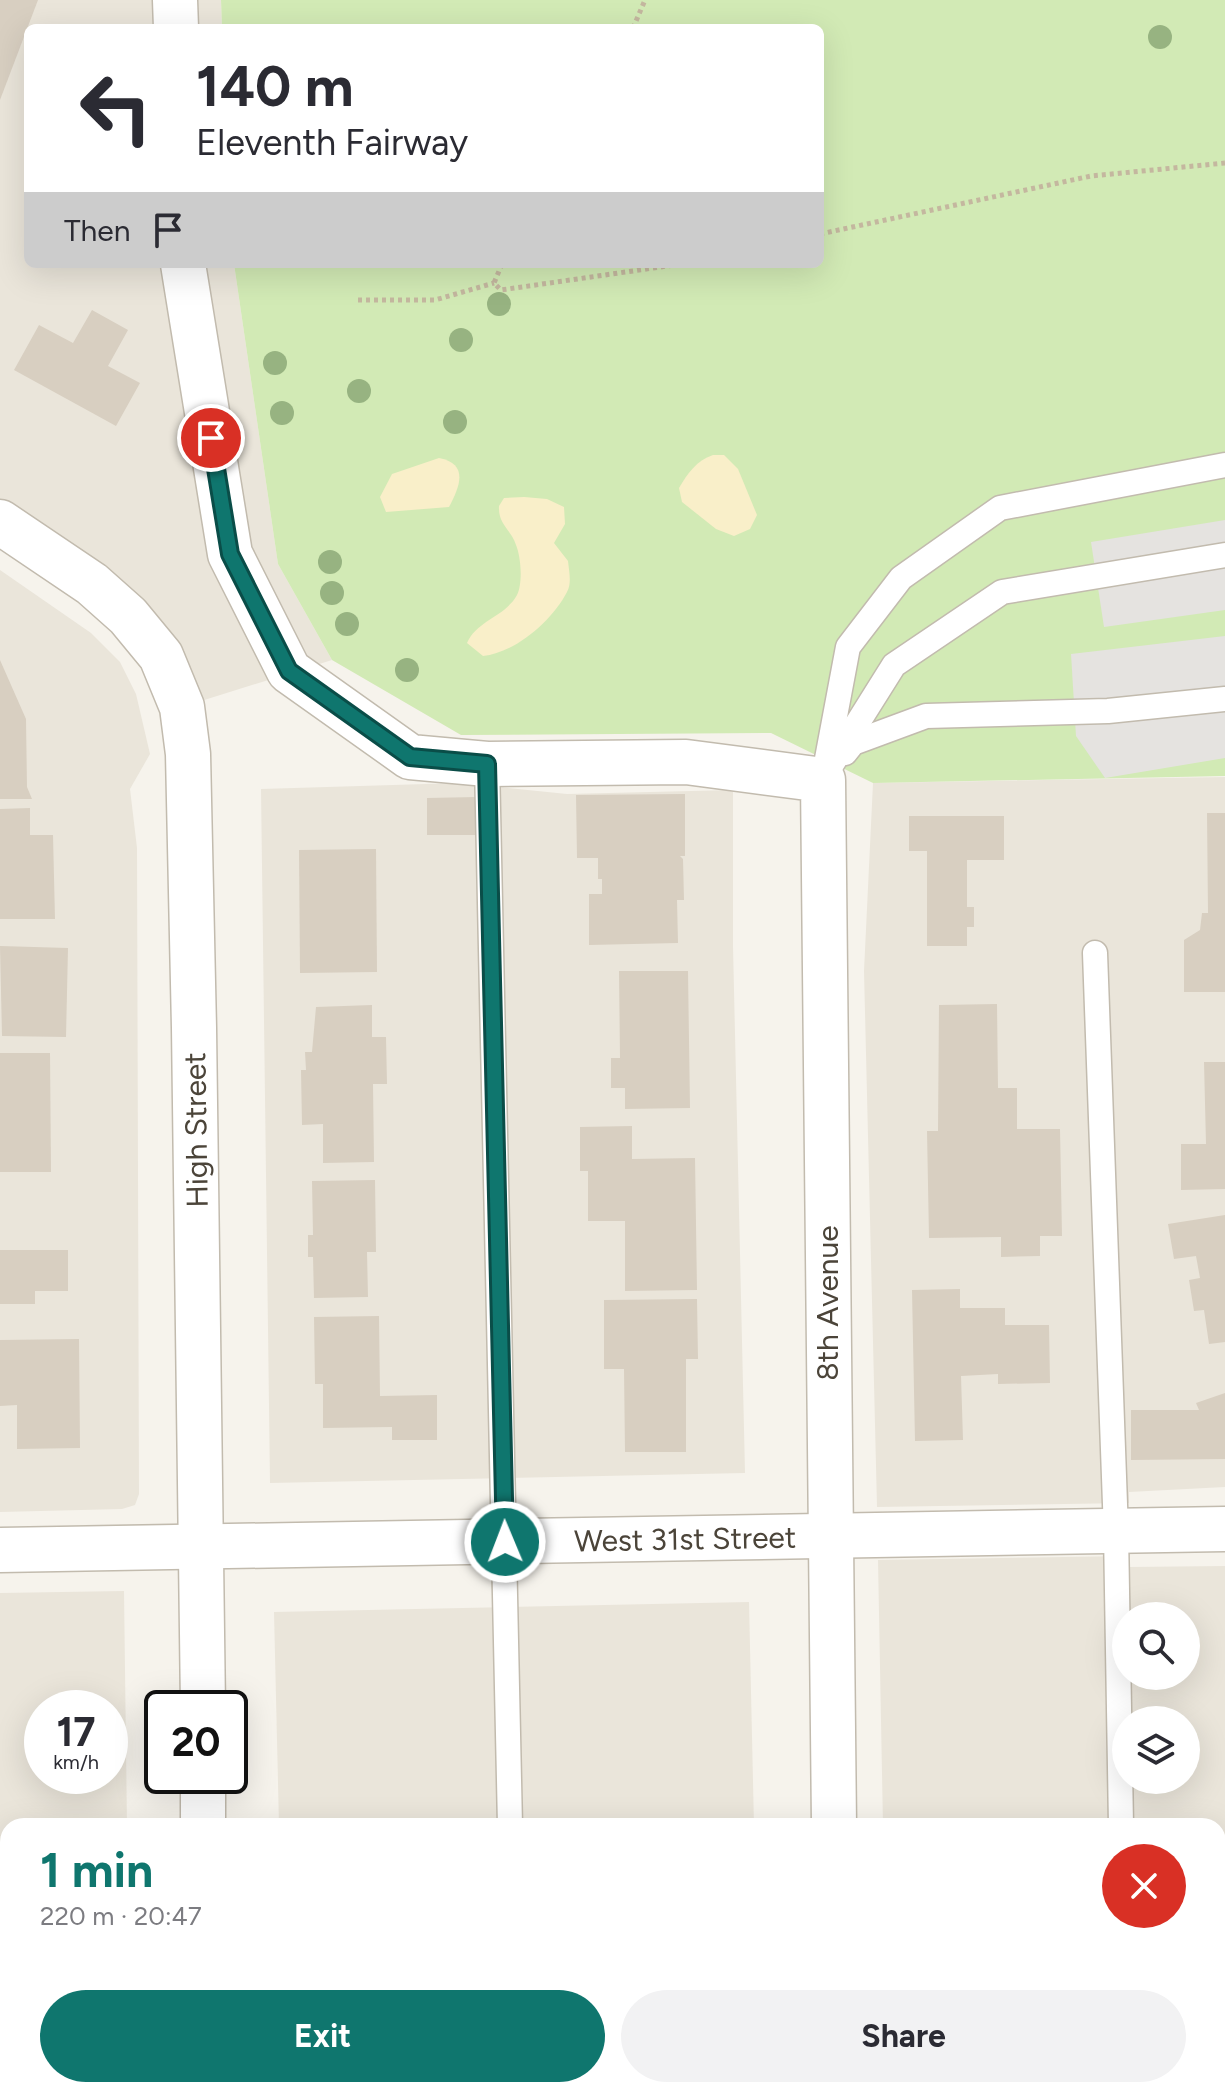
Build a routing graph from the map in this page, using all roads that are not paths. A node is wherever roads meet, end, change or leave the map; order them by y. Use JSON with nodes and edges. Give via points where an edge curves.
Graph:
{"nodes":[{"id":1,"x":175,"y":0,"type":"edge"},
{"id":2,"x":176,"y":24,"type":"edge"},
{"id":3,"x":184,"y":268,"type":"edge"},
{"id":4,"x":1225,"y":465,"type":"edge"},
{"id":5,"x":0,"y":522,"type":"edge"},
{"id":6,"x":1225,"y":555,"type":"edge"},
{"id":7,"x":1225,"y":699,"type":"edge"},
{"id":8,"x":487,"y":764,"type":"junction"},
{"id":9,"x":823,"y":780,"type":"junction"},
{"id":10,"x":1095,"y":953,"type":"dead end"},
{"id":11,"x":1225,"y":1529,"type":"edge"},
{"id":12,"x":1116,"y":1532,"type":"junction"},
{"id":13,"x":829,"y":1537,"type":"junction"},
{"id":14,"x":505,"y":1542,"type":"junction"},
{"id":15,"x":203,"y":1546,"type":"junction"},
{"id":16,"x":0,"y":1550,"type":"edge"},
{"id":17,"x":203,"y":1690,"type":"edge"},
{"id":18,"x":203,"y":1794,"type":"edge"},
{"id":19,"x":203,"y":1818,"type":"edge"},
{"id":20,"x":510,"y":1818,"type":"edge"},
{"id":21,"x":834,"y":1818,"type":"edge"},
{"id":22,"x":1121,"y":1818,"type":"edge"}],
"edges":[{"from":1,"to":2,"type":"street"},
{"from":3,"to":8,"type":"street","via":[[230,554],[289,671],[410,757]]},
{"from":4,"to":9,"type":"lane","via":[[1000,508],[901,578],[848,647]]},
{"from":5,"to":15,"type":"street","name":"High Street","via":[[92,584],[128,616],[161,656],[182,707],[188,754]]},
{"from":6,"to":9,"type":"lane","via":[[1002,592],[894,665]]},
{"from":7,"to":9,"type":"lane","via":[[1108,711],[926,716],[853,743]]},
{"from":8,"to":9,"type":"street","via":[[686,762]]},
{"from":8,"to":14,"type":"lane"},
{"from":9,"to":13,"type":"street","name":"8th Avenue"},
{"from":10,"to":12,"type":"lane"},
{"from":11,"to":12,"type":"street","name":"West 31st Street"},
{"from":12,"to":13,"type":"street","name":"West 31st Street"},
{"from":12,"to":22,"type":"lane"},
{"from":13,"to":14,"type":"street","name":"West 31st Street"},
{"from":13,"to":21,"type":"street","name":"8th Avenue"},
{"from":14,"to":15,"type":"street","name":"West 31st Street"},
{"from":14,"to":20,"type":"lane"},
{"from":15,"to":16,"type":"street","name":"West 31st Street"},
{"from":15,"to":17,"type":"street","name":"High Street"},
{"from":18,"to":19,"type":"street"}]}
